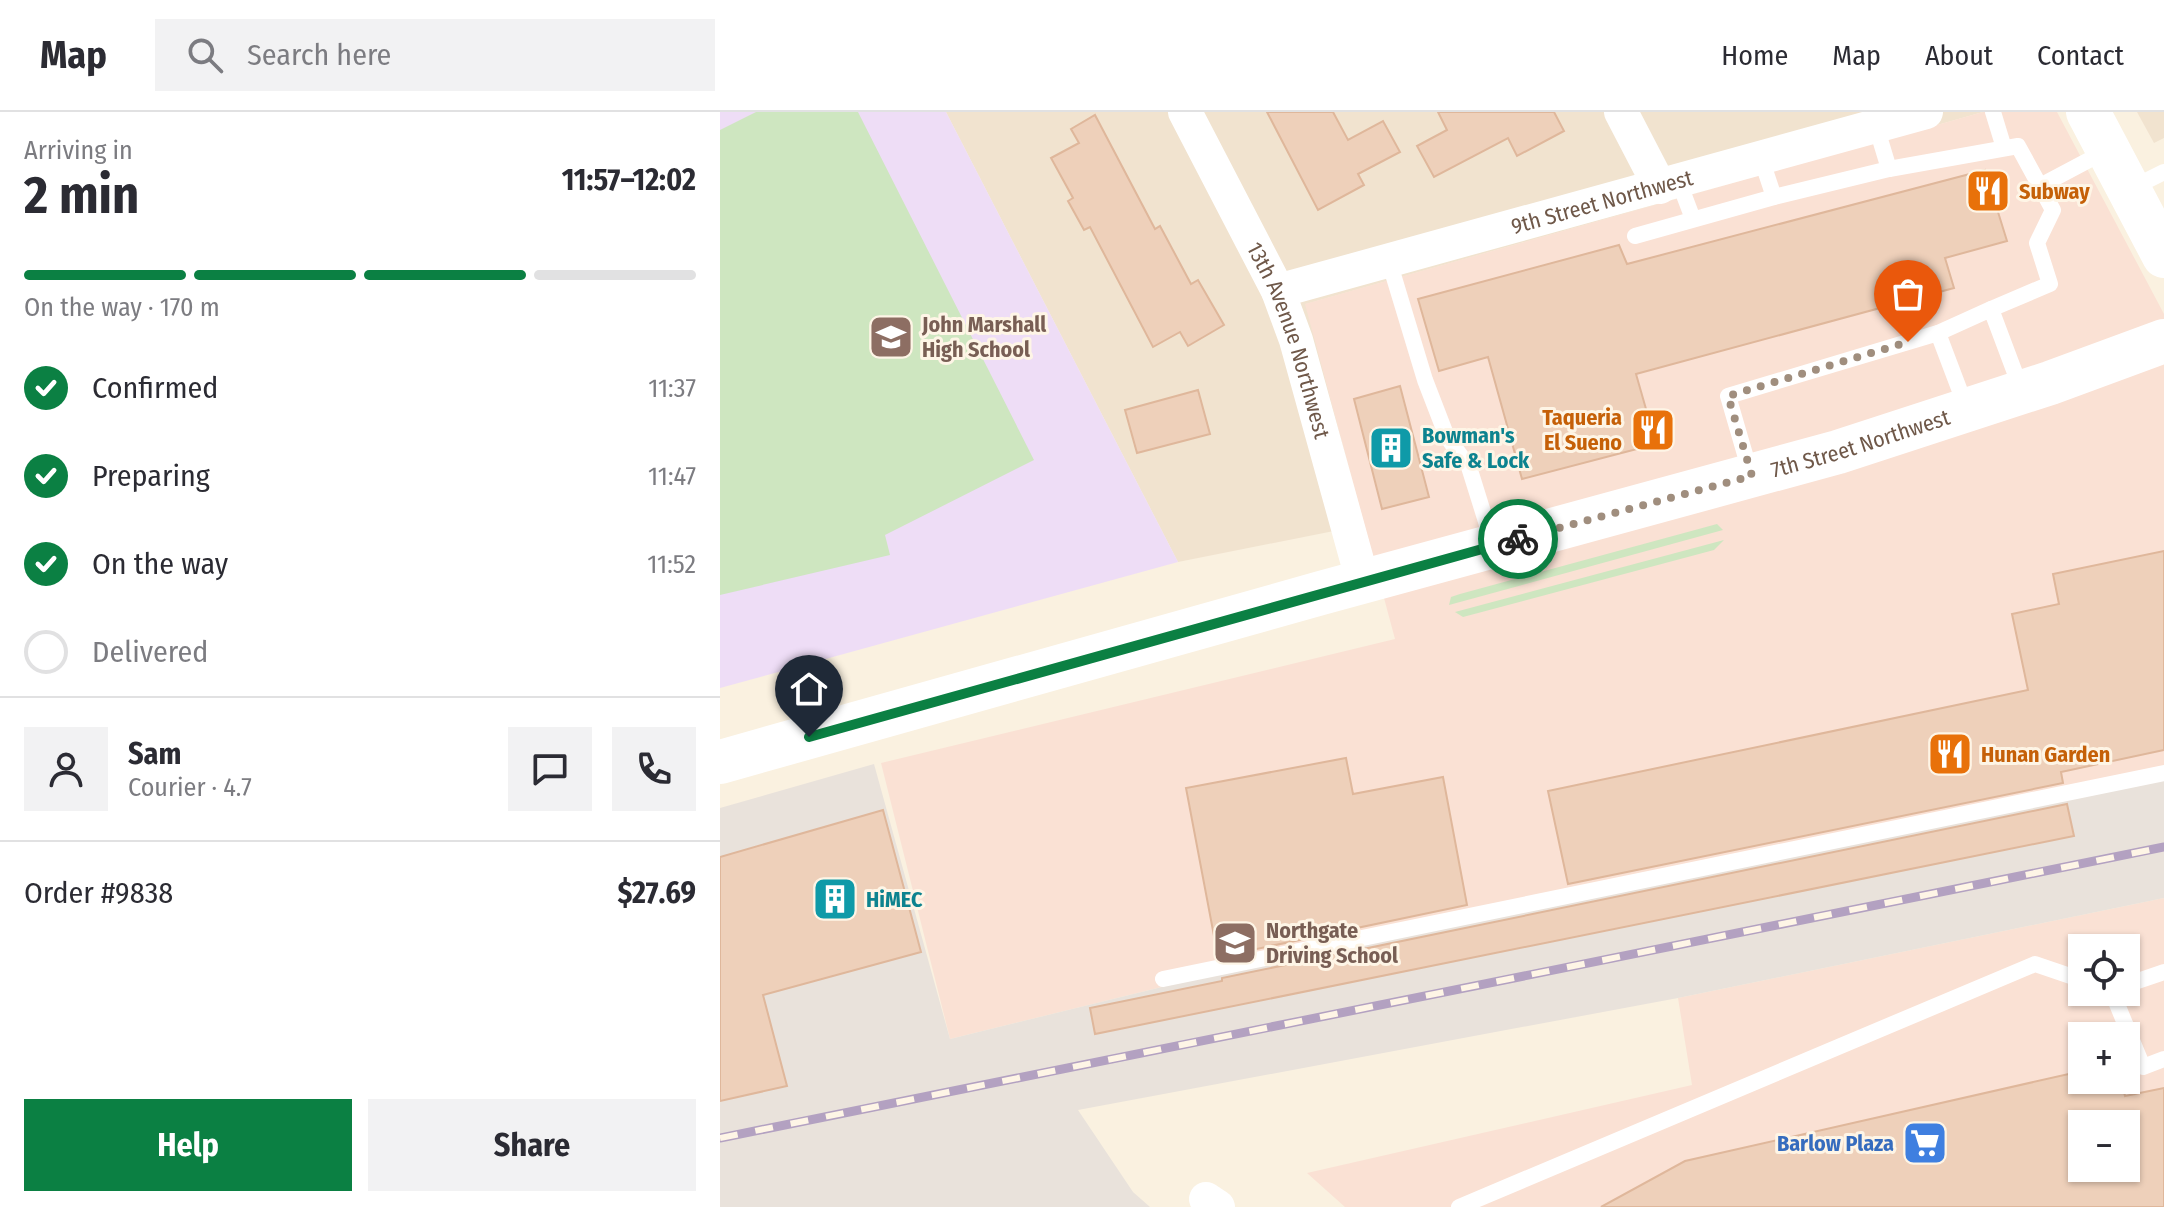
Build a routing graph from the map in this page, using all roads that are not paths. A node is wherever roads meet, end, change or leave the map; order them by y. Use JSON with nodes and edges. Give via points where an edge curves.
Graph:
{"nodes":[{"id":1,"x":1185,"y":112,"type":"edge"},
{"id":2,"x":1621,"y":112,"type":"edge"},
{"id":3,"x":1926,"y":112,"type":"edge"},
{"id":4,"x":1993,"y":112,"type":"edge"},
{"id":5,"x":1876,"y":126,"type":"junction"},
{"id":6,"x":2098,"y":131,"type":"edge"},
{"id":7,"x":2004,"y":148,"type":"junction"},
{"id":8,"x":1761,"y":158,"type":"junction"},
{"id":9,"x":1889,"y":169,"type":"junction"},
{"id":10,"x":2146,"y":181,"type":"edge"},
{"id":11,"x":1669,"y":185,"type":"junction"},
{"id":12,"x":2040,"y":186,"type":"junction"},
{"id":13,"x":1774,"y":197,"type":"junction"},
{"id":14,"x":1693,"y":219,"type":"junction"},
{"id":15,"x":1635,"y":236,"type":"dead end"},
{"id":16,"x":2164,"y":256,"type":"edge"},
{"id":17,"x":1389,"y":261,"type":"junction"},
{"id":18,"x":1278,"y":291,"type":"junction"},
{"id":19,"x":1991,"y":309,"type":"junction"},
{"id":20,"x":1938,"y":333,"type":"junction"},
{"id":21,"x":2164,"y":341,"type":"edge"},
{"id":22,"x":2022,"y":392,"type":"junction"},
{"id":23,"x":1968,"y":410,"type":"junction"},
{"id":24,"x":1752,"y":476,"type":"junction"},
{"id":25,"x":1494,"y":546,"type":"junction"},
{"id":26,"x":1363,"y":582,"type":"junction"},
{"id":27,"x":720,"y":762,"type":"edge"},
{"id":28,"x":2164,"y":773,"type":"edge"},
{"id":29,"x":2164,"y":972,"type":"edge"},
{"id":30,"x":2068,"y":975,"type":"edge"},
{"id":31,"x":1163,"y":979,"type":"dead end"},
{"id":32,"x":2140,"y":980,"type":"edge"},
{"id":33,"x":2118,"y":1006,"type":"edge"},
{"id":34,"x":2164,"y":1059,"type":"edge"},
{"id":35,"x":1459,"y":1207,"type":"edge"}],
"edges":[{"from":1,"to":18,"type":"street","name":"13th Avenue Northwest"},
{"from":2,"to":11,"type":"street"},
{"from":3,"to":5,"type":"street","name":"9th Street Northwest"},
{"from":4,"to":7,"type":"lane"},
{"from":5,"to":8,"type":"street","name":"9th Street Northwest"},
{"from":5,"to":9,"type":"lane"},
{"from":6,"to":10,"type":"main road"},
{"from":6,"to":12,"type":"lane"},
{"from":7,"to":9,"type":"lane"},
{"from":7,"to":12,"type":"lane","via":[[2018,146]]},
{"from":8,"to":11,"type":"street","name":"9th Street Northwest"},
{"from":8,"to":13,"type":"lane"},
{"from":9,"to":13,"type":"lane"},
{"from":10,"to":16,"type":"main road"},
{"from":11,"to":14,"type":"lane"},
{"from":11,"to":17,"type":"street","name":"9th Street Northwest"},
{"from":12,"to":19,"type":"lane","via":[[2053,210],[2037,243],[2050,284]]},
{"from":13,"to":14,"type":"lane"},
{"from":14,"to":15,"type":"lane"},
{"from":17,"to":18,"type":"street","name":"9th Street Northwest"},
{"from":17,"to":25,"type":"lane","via":[[1425,380],[1447,437],[1469,467]]},
{"from":18,"to":26,"type":"street","name":"13th Avenue Northwest"},
{"from":19,"to":20,"type":"lane"},
{"from":19,"to":22,"type":"lane"},
{"from":20,"to":23,"type":"lane"},
{"from":20,"to":24,"type":"lane","via":[[1728,396]]},
{"from":21,"to":22,"type":"main road","name":"7th Street Northwest"},
{"from":22,"to":23,"type":"main road","name":"7th Street Northwest"},
{"from":23,"to":24,"type":"main road","name":"7th Street Northwest"},
{"from":24,"to":25,"type":"main road","name":"7th Street Northwest"},
{"from":25,"to":26,"type":"main road","name":"7th Street Northwest"},
{"from":26,"to":27,"type":"main road","name":"7th Street Northwest"},
{"from":28,"to":31,"type":"lane"},
{"from":29,"to":32,"type":"lane"},
{"from":30,"to":35,"type":"lane","via":[[2035,964]]},
{"from":33,"to":34,"type":"lane","via":[[2143,1067]]}]}
